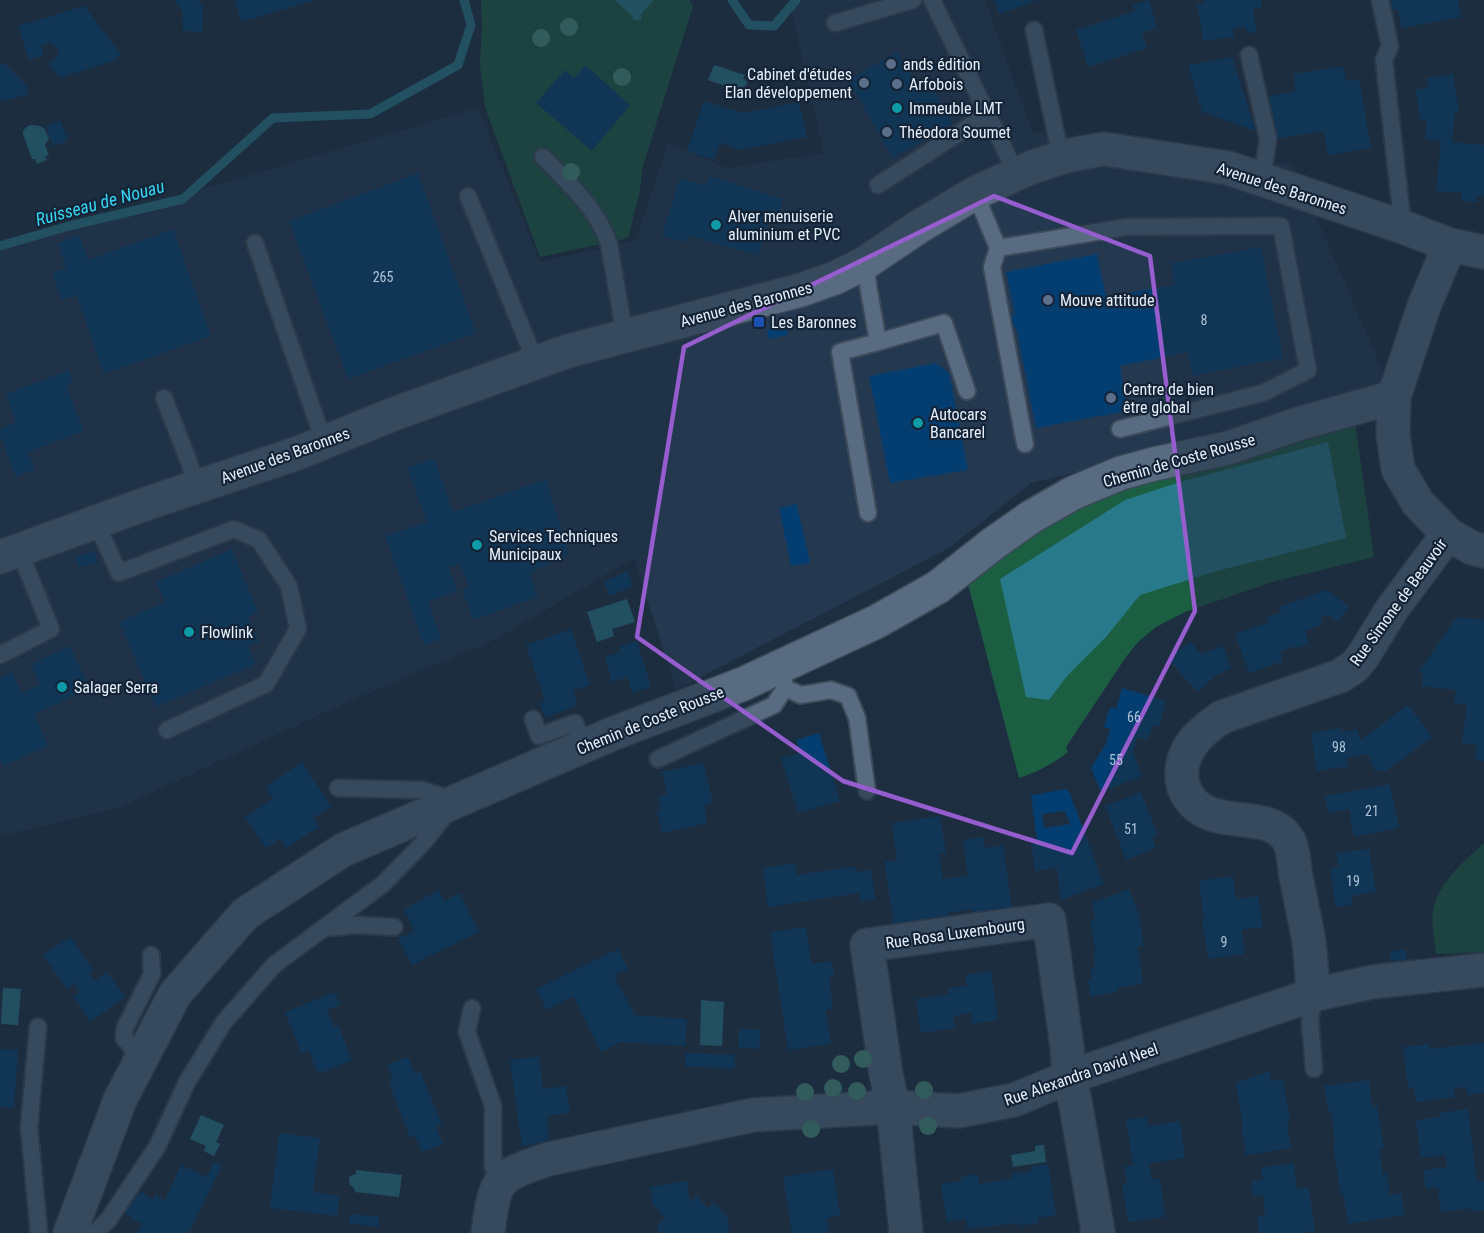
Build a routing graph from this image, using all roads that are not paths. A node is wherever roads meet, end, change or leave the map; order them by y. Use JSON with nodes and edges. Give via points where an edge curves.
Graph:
{"nodes":[{"id":1,"x":913,"y":0,"type":"edge"},
{"id":2,"x":932,"y":0,"type":"edge"},
{"id":3,"x":1380,"y":0,"type":"edge"},
{"id":4,"x":835,"y":23,"type":"dead end"},
{"id":5,"x":1034,"y":30,"type":"dead end"},
{"id":6,"x":1249,"y":55,"type":"dead end"},
{"id":7,"x":987,"y":115,"type":"junction"},
{"id":8,"x":543,"y":157,"type":"dead end"},
{"id":9,"x":1061,"y":158,"type":"junction"},
{"id":10,"x":1017,"y":175,"type":"junction"},
{"id":11,"x":1262,"y":180,"type":"junction"},
{"id":12,"x":878,"y":184,"type":"dead end"},
{"id":13,"x":975,"y":194,"type":"junction"},
{"id":14,"x":468,"y":196,"type":"dead end"},
{"id":15,"x":1402,"y":227,"type":"junction"},
{"id":16,"x":255,"y":243,"type":"dead end"},
{"id":17,"x":1450,"y":245,"type":"junction"},
{"id":18,"x":998,"y":248,"type":"junction"},
{"id":19,"x":1484,"y":252,"type":"edge"},
{"id":20,"x":865,"y":263,"type":"junction"},
{"id":21,"x":625,"y":337,"type":"junction"},
{"id":22,"x":878,"y":342,"type":"junction"},
{"id":23,"x":536,"y":363,"type":"junction"},
{"id":24,"x":967,"y":392,"type":"dead end"},
{"id":25,"x":1394,"y":397,"type":"junction"},
{"id":26,"x":164,"y":398,"type":"dead end"},
{"id":27,"x":1120,"y":429,"type":"dead end"},
{"id":28,"x":324,"y":442,"type":"junction"},
{"id":29,"x":1025,"y":444,"type":"dead end"},
{"id":30,"x":196,"y":487,"type":"junction"},
{"id":31,"x":868,"y":513,"type":"dead end"},
{"id":32,"x":96,"y":523,"type":"junction"},
{"id":33,"x":1448,"y":534,"type":"junction"},
{"id":34,"x":1484,"y":551,"type":"edge"},
{"id":35,"x":10,"y":554,"type":"edge"},
{"id":36,"x":0,"y":655,"type":"edge"},
{"id":37,"x":783,"y":677,"type":"junction"},
{"id":38,"x":533,"y":719,"type":"dead end"},
{"id":39,"x":167,"y":730,"type":"dead end"},
{"id":40,"x":585,"y":746,"type":"junction"},
{"id":41,"x":658,"y":759,"type":"dead end"},
{"id":42,"x":338,"y":788,"type":"dead end"},
{"id":43,"x":867,"y":792,"type":"dead end"},
{"id":44,"x":456,"y":801,"type":"junction"},
{"id":45,"x":394,"y":927,"type":"dead end"},
{"id":46,"x":324,"y":928,"type":"junction"},
{"id":47,"x":152,"y":955,"type":"dead end"},
{"id":48,"x":1484,"y":970,"type":"edge"},
{"id":49,"x":1313,"y":995,"type":"junction"},
{"id":50,"x":472,"y":1008,"type":"dead end"},
{"id":51,"x":38,"y":1027,"type":"dead end"},
{"id":52,"x":141,"y":1059,"type":"junction"},
{"id":53,"x":1314,"y":1069,"type":"dead end"},
{"id":54,"x":1069,"y":1077,"type":"junction"},
{"id":55,"x":893,"y":1107,"type":"junction"},
{"id":56,"x":500,"y":1183,"type":"junction"},
{"id":57,"x":39,"y":1233,"type":"edge"},
{"id":58,"x":70,"y":1233,"type":"edge"},
{"id":59,"x":95,"y":1233,"type":"edge"},
{"id":60,"x":488,"y":1233,"type":"edge"},
{"id":61,"x":906,"y":1233,"type":"edge"},
{"id":62,"x":1097,"y":1233,"type":"edge"}],
"edges":[{"from":1,"to":4,"type":"lane"},
{"from":2,"to":7,"type":"lane"},
{"from":3,"to":15,"type":"lane","via":[[1390,46],[1384,60]]},
{"from":5,"to":9,"type":"lane"},
{"from":6,"to":11,"type":"lane","via":[[1268,139]]},
{"from":7,"to":10,"type":"lane"},
{"from":7,"to":12,"type":"lane"},
{"from":8,"to":21,"type":"lane","via":[[585,201],[605,232]]},
{"from":9,"to":10,"type":"street","name":"Avenue des Baronnes"},
{"from":9,"to":11,"type":"street","name":"Avenue des Baronnes","via":[[1104,149],[1228,168]]},
{"from":10,"to":13,"type":"street","name":"Avenue des Baronnes"},
{"from":11,"to":15,"type":"street","name":"Avenue des Baronnes"},
{"from":13,"to":18,"type":"lane"},
{"from":13,"to":20,"type":"street","name":"Avenue des Baronnes"},
{"from":14,"to":23,"type":"lane"},
{"from":15,"to":17,"type":"street","name":"Avenue des Baronnes"},
{"from":16,"to":28,"type":"lane"},
{"from":17,"to":19,"type":"street","name":"Avenue des Baronnes"},
{"from":17,"to":25,"type":"street","via":[[1424,306]]},
{"from":18,"to":27,"type":"lane","via":[[1128,226],[1281,226],[1308,370],[1263,393]]},
{"from":18,"to":29,"type":"lane","via":[[992,267]]},
{"from":20,"to":21,"type":"street","name":"Avenue des Baronnes","via":[[801,290]]},
{"from":20,"to":22,"type":"lane"},
{"from":21,"to":23,"type":"street","name":"Avenue des Baronnes"},
{"from":22,"to":24,"type":"lane","via":[[944,322]]},
{"from":22,"to":31,"type":"lane","via":[[840,352]]},
{"from":23,"to":28,"type":"street","name":"Avenue des Baronnes"},
{"from":25,"to":33,"type":"street","via":[[1393,434],[1398,469],[1418,502]]},
{"from":25,"to":37,"type":"street","name":"Chemin de Coste Rousse","via":[[1228,448],[1132,470],[1073,493],[1031,517],[938,587]]},
{"from":26,"to":30,"type":"lane"},
{"from":28,"to":30,"type":"street","name":"Avenue des Baronnes"},
{"from":30,"to":32,"type":"street","name":"Avenue des Baronnes"},
{"from":32,"to":35,"type":"street","name":"Avenue des Baronnes"},
{"from":32,"to":39,"type":"lane","via":[[119,573],[234,528],[259,540],[289,586],[298,629],[266,684]]},
{"from":33,"to":34,"type":"street"},
{"from":33,"to":49,"type":"street","name":"Rue Simone de Beauvoir","via":[[1354,667],[1340,676],[1222,717],[1192,742],[1183,760],[1184,790],[1199,808],[1223,818],[1262,822],[1290,842],[1308,937]]},
{"from":35,"to":36,"type":"lane","via":[[51,629]]},
{"from":37,"to":40,"type":"street","name":"Chemin de Coste Rousse","via":[[744,684]]},
{"from":37,"to":41,"type":"lane","via":[[774,705]]},
{"from":37,"to":43,"type":"lane","via":[[801,695],[831,690],[848,696],[857,718]]},
{"from":38,"to":40,"type":"lane","via":[[539,736],[575,723]]},
{"from":40,"to":44,"type":"street","name":"Chemin de Coste Rousse"},
{"from":42,"to":44,"type":"lane","via":[[422,790]]},
{"from":44,"to":46,"type":"lane","via":[[383,884]]},
{"from":44,"to":52,"type":"street","name":"Chemin de Coste Rousse","via":[[343,850],[245,914],[175,994]]},
{"from":45,"to":46,"type":"lane"},
{"from":46,"to":59,"type":"lane","via":[[274,965],[224,1022],[187,1082],[157,1147],[109,1219]]},
{"from":47,"to":52,"type":"lane","via":[[152,974],[125,1028],[124,1038]]},
{"from":48,"to":49,"type":"street","name":"Rue Alexandra David Neel","via":[[1372,982]]},
{"from":49,"to":53,"type":"lane","via":[[1310,1022]]},
{"from":49,"to":54,"type":"street","name":"Rue Alexandra David Neel"},
{"from":50,"to":56,"type":"lane","via":[[466,1032],[493,1106],[493,1167]]},
{"from":51,"to":57,"type":"lane","via":[[29,1127]]},
{"from":52,"to":58,"type":"street","name":"Chemin de Coste Rousse","via":[[120,1100]]},
{"from":54,"to":55,"type":"street","name":"Rue Alexandra David Neel","via":[[1014,1100],[958,1111]]},
{"from":54,"to":55,"type":"street","name":"Rue Rosa Luxembourg","via":[[1049,920],[867,945]]},
{"from":54,"to":62,"type":"street"},
{"from":55,"to":56,"type":"street","name":"Rue Alexandra David Neel","via":[[753,1115],[549,1159],[517,1171]]},
{"from":55,"to":61,"type":"street"},
{"from":56,"to":60,"type":"street"}]}
